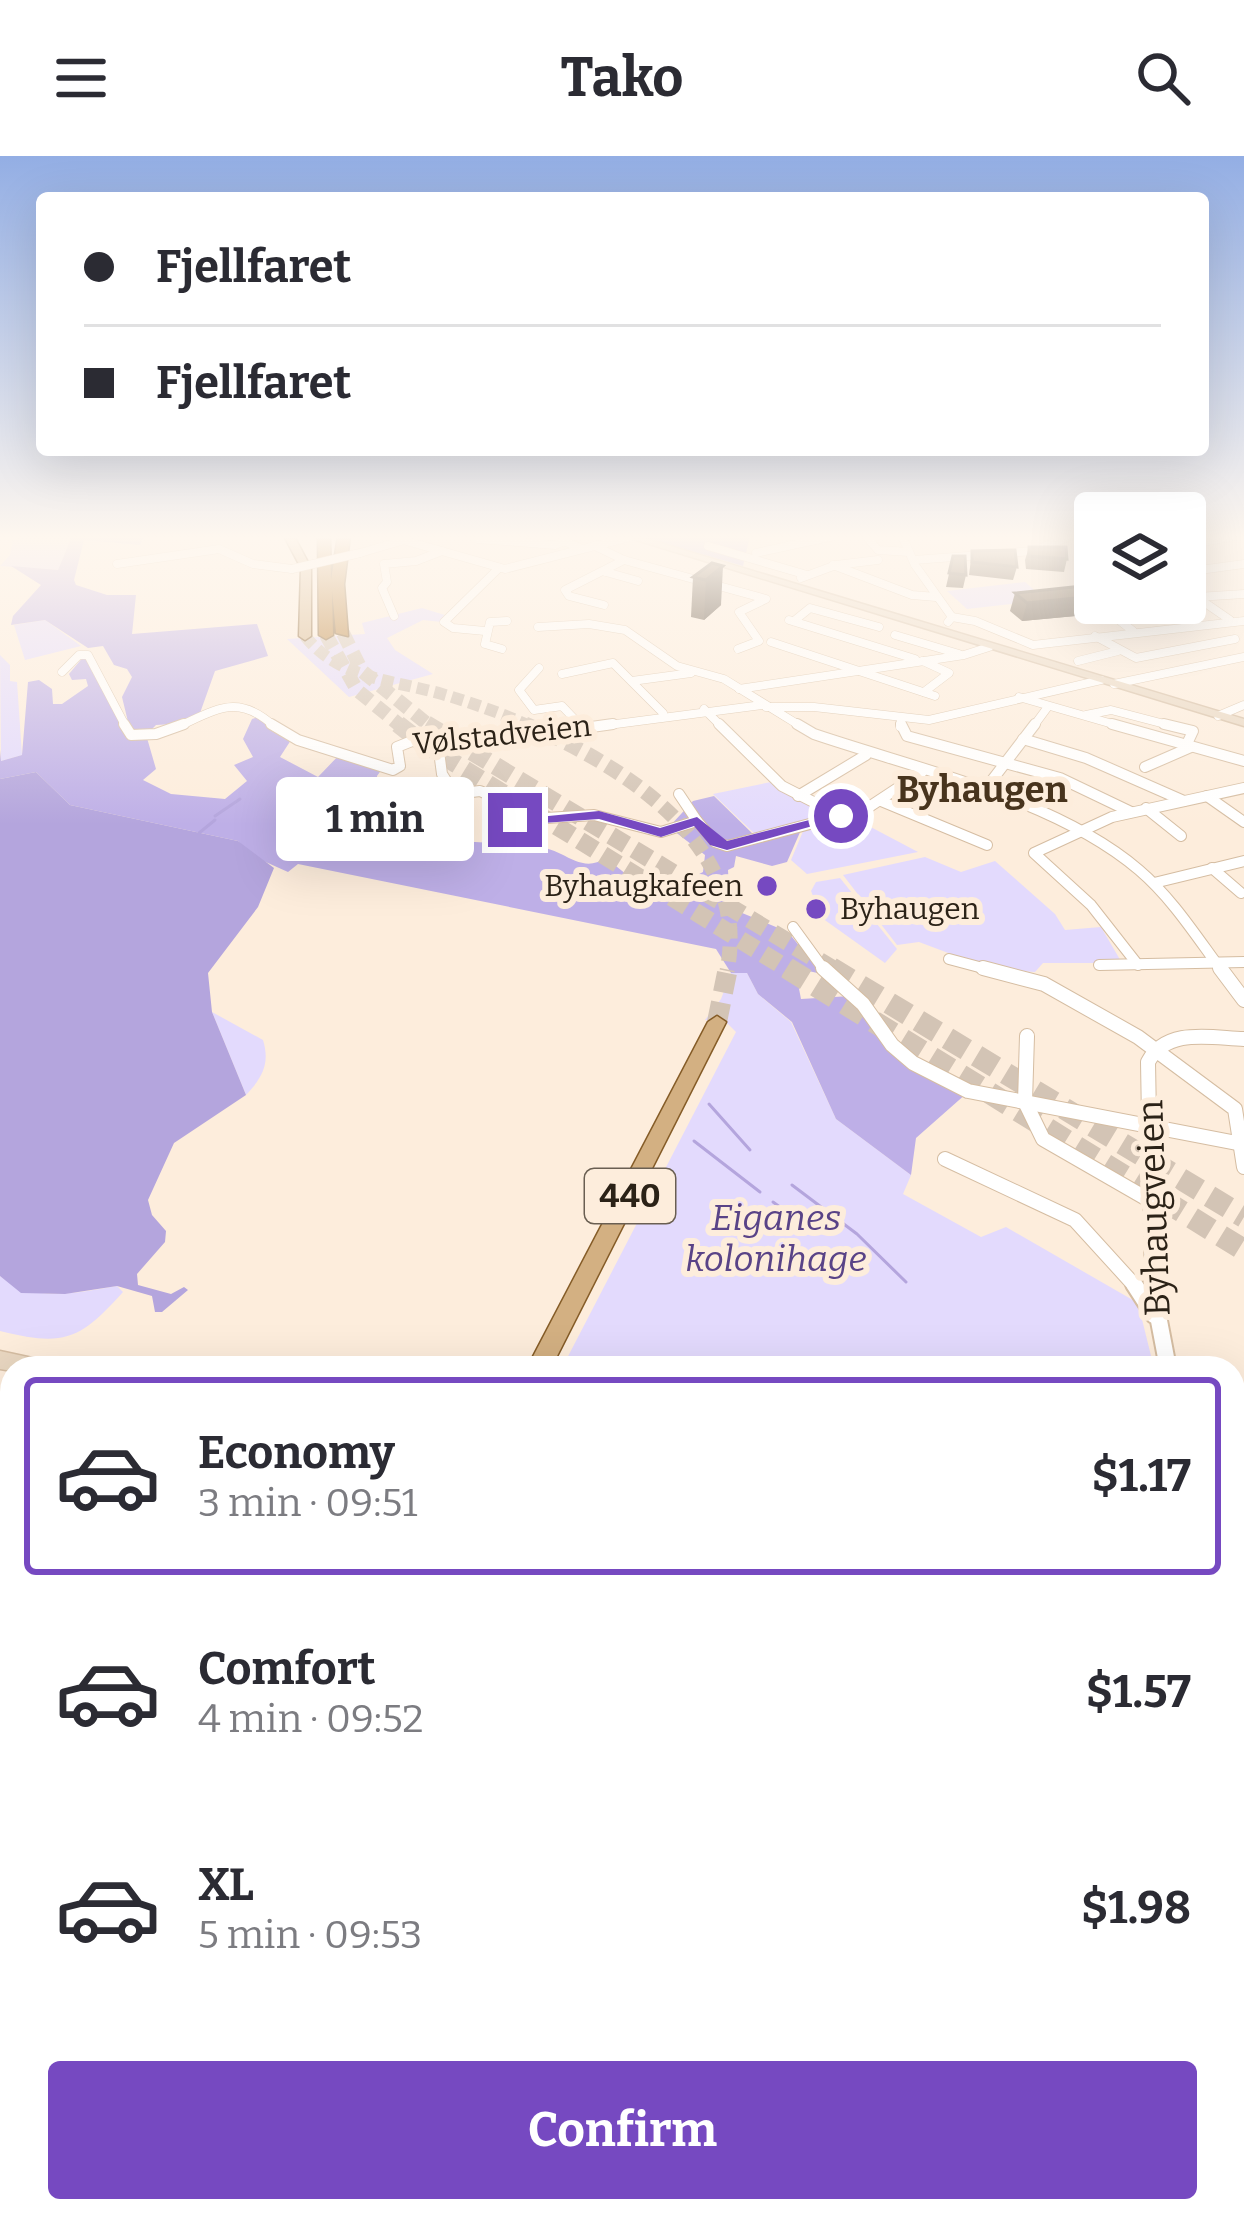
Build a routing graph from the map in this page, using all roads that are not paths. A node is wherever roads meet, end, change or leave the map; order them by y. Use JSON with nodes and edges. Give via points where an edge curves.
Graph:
{"nodes":[{"id":1,"x":305,"y":632,"type":"edge"},
{"id":2,"x":485,"y":632,"type":"edge"},
{"id":3,"x":628,"y":632,"type":"edge"},
{"id":4,"x":753,"y":632,"type":"edge"},
{"id":5,"x":827,"y":632,"type":"edge"},
{"id":6,"x":940,"y":632,"type":"edge"},
{"id":7,"x":1004,"y":632,"type":"edge"},
{"id":8,"x":1089,"y":632,"type":"edge"},
{"id":9,"x":1122,"y":632,"type":"edge"},
{"id":10,"x":895,"y":635,"type":"dead end"},
{"id":11,"x":305,"y":636,"type":"tunnel mouth"},
{"id":12,"x":1094,"y":636,"type":"junction"},
{"id":13,"x":772,"y":642,"type":"dead end"},
{"id":14,"x":1240,"y":642,"type":"edge"},
{"id":15,"x":989,"y":646,"type":"junction"},
{"id":16,"x":502,"y":649,"type":"dead end"},
{"id":17,"x":738,"y":649,"type":"dead end"},
{"id":18,"x":1118,"y":651,"type":"junction"},
{"id":19,"x":964,"y":656,"type":"junction"},
{"id":20,"x":1244,"y":657,"type":"edge"},
{"id":21,"x":922,"y":662,"type":"junction"},
{"id":22,"x":1078,"y":662,"type":"dead end"},
{"id":23,"x":539,"y":668,"type":"dead end"},
{"id":24,"x":856,"y":671,"type":"junction"},
{"id":25,"x":62,"y":672,"type":"dead end"},
{"id":26,"x":696,"y":672,"type":"junction"},
{"id":27,"x":562,"y":674,"type":"dead end"},
{"id":28,"x":632,"y":681,"type":"junction"},
{"id":29,"x":1108,"y":682,"type":"junction"},
{"id":30,"x":739,"y":689,"type":"junction"},
{"id":31,"x":924,"y":692,"type":"junction"},
{"id":32,"x":935,"y":696,"type":"dead end"},
{"id":33,"x":1019,"y":697,"type":"junction"},
{"id":34,"x":1244,"y":705,"type":"edge"},
{"id":35,"x":764,"y":706,"type":"junction"},
{"id":36,"x":1047,"y":708,"type":"junction"},
{"id":37,"x":704,"y":709,"type":"junction"},
{"id":38,"x":663,"y":713,"type":"junction"},
{"id":39,"x":1218,"y":716,"type":"junction"},
{"id":40,"x":901,"y":720,"type":"junction"},
{"id":41,"x":1244,"y":723,"type":"edge"},
{"id":42,"x":584,"y":729,"type":"junction"},
{"id":43,"x":1024,"y":739,"type":"junction"},
{"id":44,"x":438,"y":744,"type":"junction"},
{"id":45,"x":1189,"y":746,"type":"junction"},
{"id":46,"x":866,"y":755,"type":"junction"},
{"id":47,"x":1244,"y":761,"type":"edge"},
{"id":48,"x":1005,"y":762,"type":"junction"},
{"id":49,"x":1145,"y":766,"type":"dead end"},
{"id":50,"x":922,"y":772,"type":"junction"},
{"id":51,"x":1244,"y":788,"type":"edge"},
{"id":52,"x":983,"y":792,"type":"junction"},
{"id":53,"x":455,"y":794,"type":"junction"},
{"id":54,"x":680,"y":794,"type":"dead end"},
{"id":55,"x":799,"y":796,"type":"junction"},
{"id":56,"x":1208,"y":796,"type":"junction"},
{"id":57,"x":496,"y":798,"type":"dead end"},
{"id":58,"x":881,"y":801,"type":"junction"},
{"id":59,"x":1184,"y":801,"type":"junction"},
{"id":60,"x":464,"y":808,"type":"dead end"},
{"id":61,"x":1145,"y":808,"type":"junction"},
{"id":62,"x":1131,"y":812,"type":"junction"},
{"id":63,"x":841,"y":816,"type":"junction"},
{"id":64,"x":515,"y":820,"type":"dead end"},
{"id":65,"x":697,"y":821,"type":"junction"},
{"id":66,"x":1244,"y":822,"type":"edge"},
{"id":67,"x":1081,"y":832,"type":"junction"},
{"id":68,"x":1181,"y":836,"type":"dead end"},
{"id":69,"x":987,"y":845,"type":"dead end"},
{"id":70,"x":1244,"y":861,"type":"edge"},
{"id":71,"x":1212,"y":868,"type":"junction"},
{"id":72,"x":1154,"y":883,"type":"junction"},
{"id":73,"x":1240,"y":893,"type":"edge"},
{"id":74,"x":793,"y":927,"type":"dead end"},
{"id":75,"x":949,"y":958,"type":"dead end"},
{"id":76,"x":1217,"y":962,"type":"junction"},
{"id":77,"x":1244,"y":962,"type":"edge"},
{"id":78,"x":1138,"y":964,"type":"junction"},
{"id":79,"x":1099,"y":965,"type":"dead end"},
{"id":80,"x":1244,"y":1000,"type":"edge"},
{"id":81,"x":717,"y":1022,"type":"tunnel mouth"},
{"id":82,"x":1027,"y":1036,"type":"dead end"},
{"id":83,"x":1244,"y":1039,"type":"edge"},
{"id":84,"x":1153,"y":1048,"type":"junction"},
{"id":85,"x":1025,"y":1102,"type":"junction"},
{"id":86,"x":1149,"y":1125,"type":"junction"},
{"id":87,"x":1242,"y":1144,"type":"edge"},
{"id":88,"x":944,"y":1159,"type":"dead end"},
{"id":89,"x":1244,"y":1167,"type":"edge"},
{"id":90,"x":1149,"y":1200,"type":"junction"},
{"id":91,"x":572,"y":1304,"type":"junction"},
{"id":92,"x":1154,"y":1315,"type":"junction"},
{"id":93,"x":536,"y":1356,"type":"edge"},
{"id":94,"x":545,"y":1356,"type":"edge"},
{"id":95,"x":1165,"y":1356,"type":"edge"}],
"edges":[{"from":1,"to":11,"type":"main road"},
{"from":2,"to":16,"type":"street","via":[[485,644]]},
{"from":3,"to":26,"type":"street"},
{"from":4,"to":17,"type":"street","via":[[759,641]]},
{"from":5,"to":21,"type":"street"},
{"from":6,"to":15,"type":"main road"},
{"from":7,"to":12,"type":"street","via":[[1027,644]]},
{"from":8,"to":12,"type":"street"},
{"from":9,"to":12,"type":"street"},
{"from":10,"to":19,"type":"street"},
{"from":12,"to":18,"type":"street"},
{"from":13,"to":24,"type":"street"},
{"from":14,"to":18,"type":"street","via":[[1136,658]]},
{"from":15,"to":19,"type":"street"},
{"from":15,"to":29,"type":"main road"},
{"from":18,"to":22,"type":"street"},
{"from":19,"to":21,"type":"street"},
{"from":20,"to":29,"type":"street","name":"Vølstadveien"},
{"from":21,"to":24,"type":"street"},
{"from":21,"to":31,"type":"street","via":[[949,674]]},
{"from":23,"to":42,"type":"street","via":[[518,694],[534,710],[562,706]]},
{"from":24,"to":30,"type":"street"},
{"from":24,"to":31,"type":"street"},
{"from":25,"to":44,"type":"street","name":"Vølstadveien","via":[[88,655],[134,736],[242,705],[258,708],[285,734],[391,770],[400,766],[402,742]]},
{"from":26,"to":28,"type":"street"},
{"from":26,"to":30,"type":"street"},
{"from":27,"to":28,"type":"street","via":[[611,663]]},
{"from":28,"to":38,"type":"street"},
{"from":29,"to":33,"type":"street","name":"Vølstadveien"},
{"from":29,"to":39,"type":"main road"},
{"from":30,"to":35,"type":"street"},
{"from":31,"to":32,"type":"street"},
{"from":33,"to":36,"type":"street"},
{"from":33,"to":40,"type":"street","name":"Vølstadveien","via":[[944,718]]},
{"from":34,"to":39,"type":"street"},
{"from":35,"to":37,"type":"street","name":"Vølstadveien"},
{"from":35,"to":40,"type":"street","name":"Vølstadveien"},
{"from":35,"to":46,"type":"street"},
{"from":36,"to":43,"type":"street"},
{"from":36,"to":45,"type":"street"},
{"from":37,"to":38,"type":"street","name":"Vølstadveien"},
{"from":37,"to":55,"type":"street"},
{"from":38,"to":42,"type":"street","name":"Vølstadveien"},
{"from":39,"to":41,"type":"main road"},
{"from":40,"to":48,"type":"street","via":[[907,736]]},
{"from":42,"to":44,"type":"street","name":"Vølstadveien"},
{"from":43,"to":48,"type":"street"},
{"from":43,"to":59,"type":"street"},
{"from":44,"to":53,"type":"street"},
{"from":45,"to":47,"type":"street"},
{"from":45,"to":49,"type":"street"},
{"from":46,"to":50,"type":"street"},
{"from":46,"to":55,"type":"street"},
{"from":48,"to":52,"type":"street"},
{"from":48,"to":62,"type":"street"},
{"from":50,"to":52,"type":"street"},
{"from":50,"to":58,"type":"street"},
{"from":51,"to":56,"type":"street"},
{"from":52,"to":67,"type":"street"},
{"from":53,"to":57,"type":"street"},
{"from":53,"to":60,"type":"street"},
{"from":54,"to":65,"type":"street"},
{"from":55,"to":63,"type":"street"},
{"from":56,"to":59,"type":"street"},
{"from":56,"to":66,"type":"street"},
{"from":58,"to":63,"type":"street"},
{"from":58,"to":69,"type":"street"},
{"from":59,"to":61,"type":"street"},
{"from":61,"to":62,"type":"street"},
{"from":61,"to":68,"type":"street"},
{"from":62,"to":67,"type":"street"},
{"from":63,"to":65,"type":"street","via":[[727,846]]},
{"from":64,"to":65,"type":"street","via":[[599,815],[661,832]]},
{"from":67,"to":72,"type":"street"},
{"from":67,"to":78,"type":"street","via":[[1034,856],[1079,893]]},
{"from":70,"to":71,"type":"street"},
{"from":71,"to":72,"type":"street"},
{"from":71,"to":73,"type":"street"},
{"from":72,"to":76,"type":"street"},
{"from":74,"to":85,"type":"street","via":[[909,1060],[968,1091]]},
{"from":75,"to":84,"type":"street","via":[[1034,979]]},
{"from":76,"to":77,"type":"street"},
{"from":76,"to":78,"type":"street"},
{"from":76,"to":80,"type":"street"},
{"from":78,"to":79,"type":"street"},
{"from":81,"to":91,"type":"main road","number":"440"},
{"from":82,"to":85,"type":"street"},
{"from":83,"to":84,"type":"street","via":[[1167,1039]]},
{"from":84,"to":86,"type":"street","name":"Byhaugveien"},
{"from":84,"to":87,"type":"street","via":[[1235,1108]]},
{"from":85,"to":86,"type":"street"},
{"from":85,"to":90,"type":"street","via":[[1043,1138]]},
{"from":86,"to":87,"type":"street"},
{"from":86,"to":90,"type":"street","name":"Byhaugveien"},
{"from":87,"to":89,"type":"street"},
{"from":88,"to":92,"type":"street","via":[[1075,1220],[1127,1273]]},
{"from":90,"to":92,"type":"street","name":"Byhaugveien"},
{"from":91,"to":93,"type":"main road","number":"440"},
{"from":91,"to":94,"type":"main road","number":"440"},
{"from":92,"to":95,"type":"street","name":"Byhaugveien"}]}
